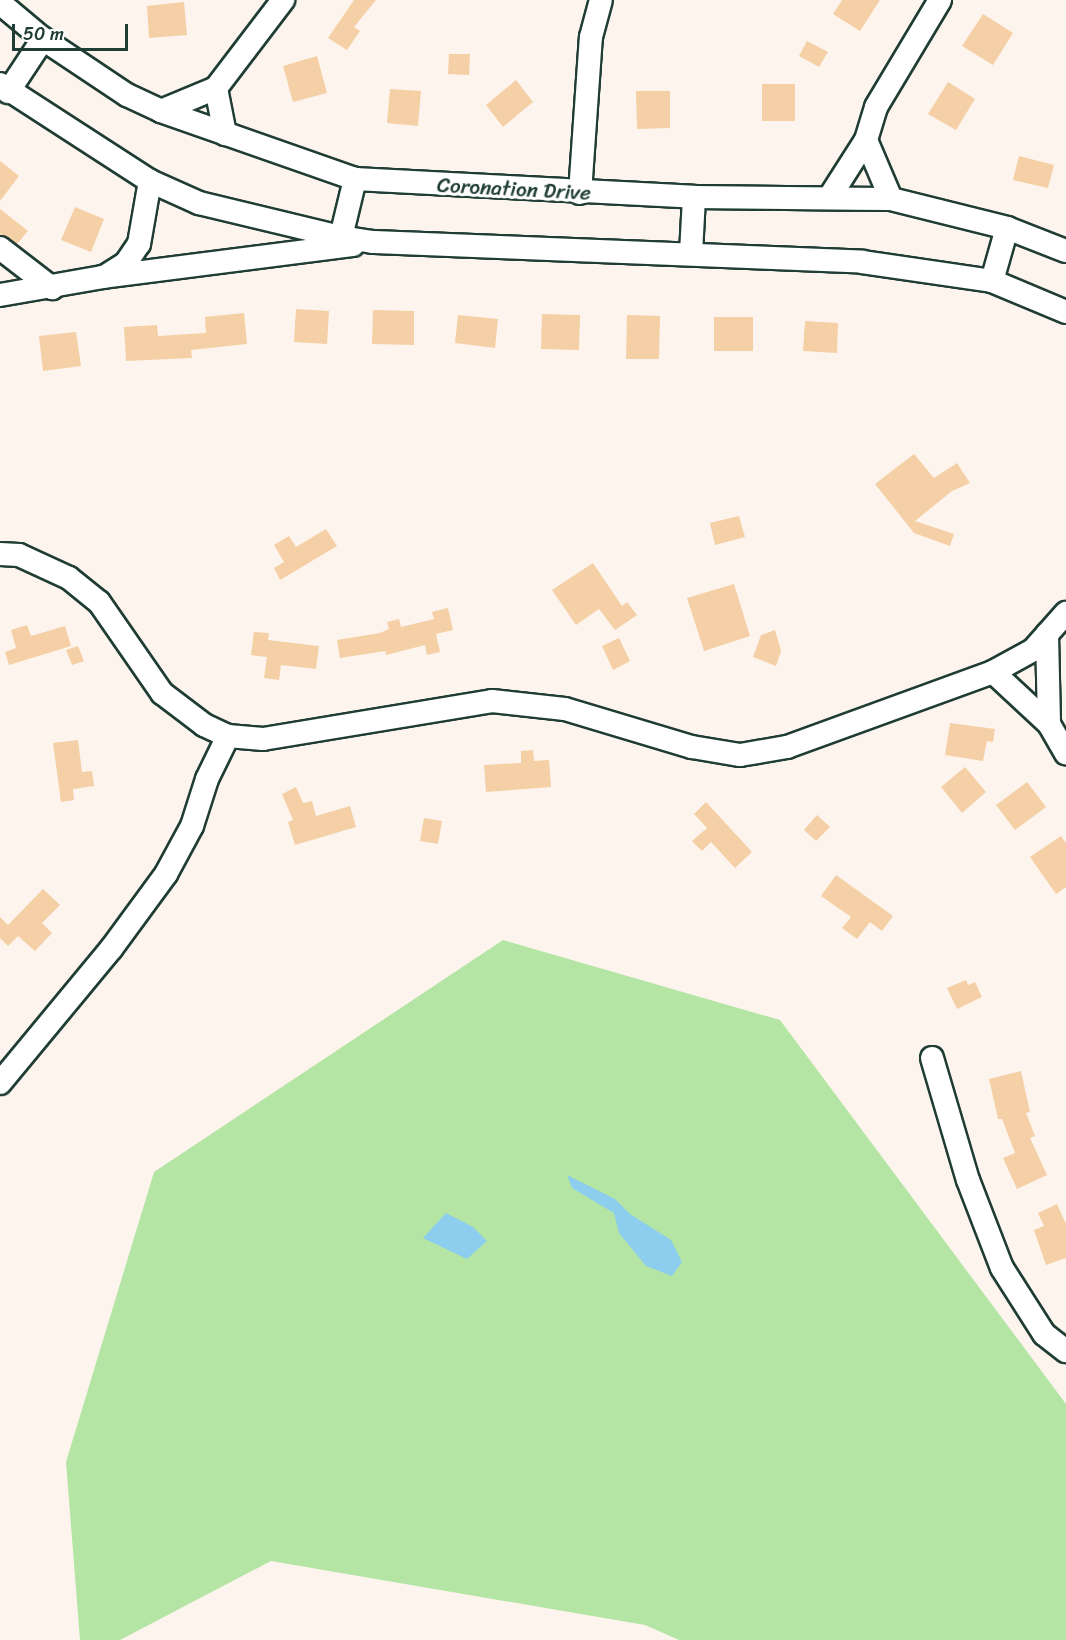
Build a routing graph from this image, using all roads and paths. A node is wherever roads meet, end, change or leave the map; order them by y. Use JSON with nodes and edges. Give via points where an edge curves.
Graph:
{"nodes":[{"id":1,"x":283,"y":0,"type":"edge"},
{"id":2,"x":601,"y":0,"type":"edge"},
{"id":3,"x":940,"y":0,"type":"edge"},
{"id":4,"x":0,"y":3,"type":"edge"},
{"id":5,"x":44,"y":39,"type":"junction"},
{"id":6,"x":4,"y":88,"type":"edge"},
{"id":7,"x":216,"y":88,"type":"junction"},
{"id":8,"x":161,"y":111,"type":"junction"},
{"id":9,"x":225,"y":134,"type":"junction"},
{"id":10,"x":867,"y":140,"type":"junction"},
{"id":11,"x":355,"y":179,"type":"junction"},
{"id":12,"x":150,"y":181,"type":"junction"},
{"id":13,"x":580,"y":193,"type":"junction"},
{"id":14,"x":694,"y":197,"type":"junction"},
{"id":15,"x":829,"y":198,"type":"junction"},
{"id":16,"x":891,"y":199,"type":"junction"},
{"id":17,"x":1007,"y":228,"type":"junction"},
{"id":18,"x":341,"y":237,"type":"junction"},
{"id":19,"x":373,"y":242,"type":"junction"},
{"id":20,"x":0,"y":248,"type":"edge"},
{"id":21,"x":1066,"y":251,"type":"edge"},
{"id":22,"x":691,"y":253,"type":"junction"},
{"id":23,"x":103,"y":277,"type":"junction"},
{"id":24,"x":992,"y":281,"type":"junction"},
{"id":25,"x":52,"y":288,"type":"junction"},
{"id":26,"x":0,"y":295,"type":"edge"},
{"id":27,"x":1066,"y":312,"type":"edge"},
{"id":28,"x":0,"y":554,"type":"edge"},
{"id":29,"x":1066,"y":613,"type":"edge"},
{"id":30,"x":1047,"y":634,"type":"junction"},
{"id":31,"x":993,"y":672,"type":"junction"},
{"id":32,"x":1049,"y":724,"type":"junction"},
{"id":33,"x":228,"y":736,"type":"junction"},
{"id":34,"x":1066,"y":753,"type":"edge"},
{"id":35,"x":932,"y":1058,"type":"dead end"},
{"id":36,"x":0,"y":1083,"type":"edge"},
{"id":37,"x":1066,"y":1351,"type":"edge"}],
"edges":[{"from":1,"to":7,"type":"street"},
{"from":2,"to":13,"type":"street","via":[[591,37]]},
{"from":3,"to":10,"type":"street","via":[[876,107]]},
{"from":4,"to":5,"type":"street","name":"Coronation Drive"},
{"from":5,"to":6,"type":"street"},
{"from":5,"to":8,"type":"street","name":"Coronation Drive","via":[[127,95]]},
{"from":6,"to":12,"type":"street"},
{"from":7,"to":8,"type":"street"},
{"from":7,"to":9,"type":"street"},
{"from":8,"to":9,"type":"street","name":"Coronation Drive"},
{"from":9,"to":11,"type":"street","name":"Coronation Drive"},
{"from":10,"to":15,"type":"street"},
{"from":10,"to":16,"type":"street"},
{"from":11,"to":13,"type":"street","name":"Coronation Drive"},
{"from":11,"to":18,"type":"street"},
{"from":12,"to":18,"type":"street","via":[[200,204]]},
{"from":12,"to":23,"type":"street","via":[[139,244],[126,263]]},
{"from":13,"to":14,"type":"street","name":"Coronation Drive"},
{"from":14,"to":15,"type":"street","name":"Coronation Drive"},
{"from":14,"to":22,"type":"street"},
{"from":15,"to":16,"type":"street","name":"Coronation Drive"},
{"from":16,"to":17,"type":"street","name":"Coronation Drive"},
{"from":17,"to":21,"type":"street","name":"Coronation Drive"},
{"from":17,"to":24,"type":"street"},
{"from":18,"to":19,"type":"street"},
{"from":19,"to":22,"type":"street"},
{"from":19,"to":23,"type":"street"},
{"from":20,"to":25,"type":"street"},
{"from":22,"to":24,"type":"street","via":[[862,262]]},
{"from":23,"to":25,"type":"street"},
{"from":24,"to":27,"type":"street"},
{"from":25,"to":26,"type":"street"},
{"from":28,"to":33,"type":"street","via":[[19,555],[69,578],[99,602],[162,693],[204,725]]},
{"from":29,"to":30,"type":"street"},
{"from":30,"to":31,"type":"street","via":[[1033,650]]},
{"from":30,"to":32,"type":"street"},
{"from":31,"to":32,"type":"street"},
{"from":31,"to":33,"type":"street","via":[[787,747],[740,755],[692,747],[565,709],[492,701],[263,739]]},
{"from":32,"to":34,"type":"street"},
{"from":33,"to":36,"type":"street","via":[[207,779],[192,826],[166,874],[111,949]]},
{"from":35,"to":37,"type":"street","via":[[968,1180],[1002,1268],[1044,1334]]}]}
